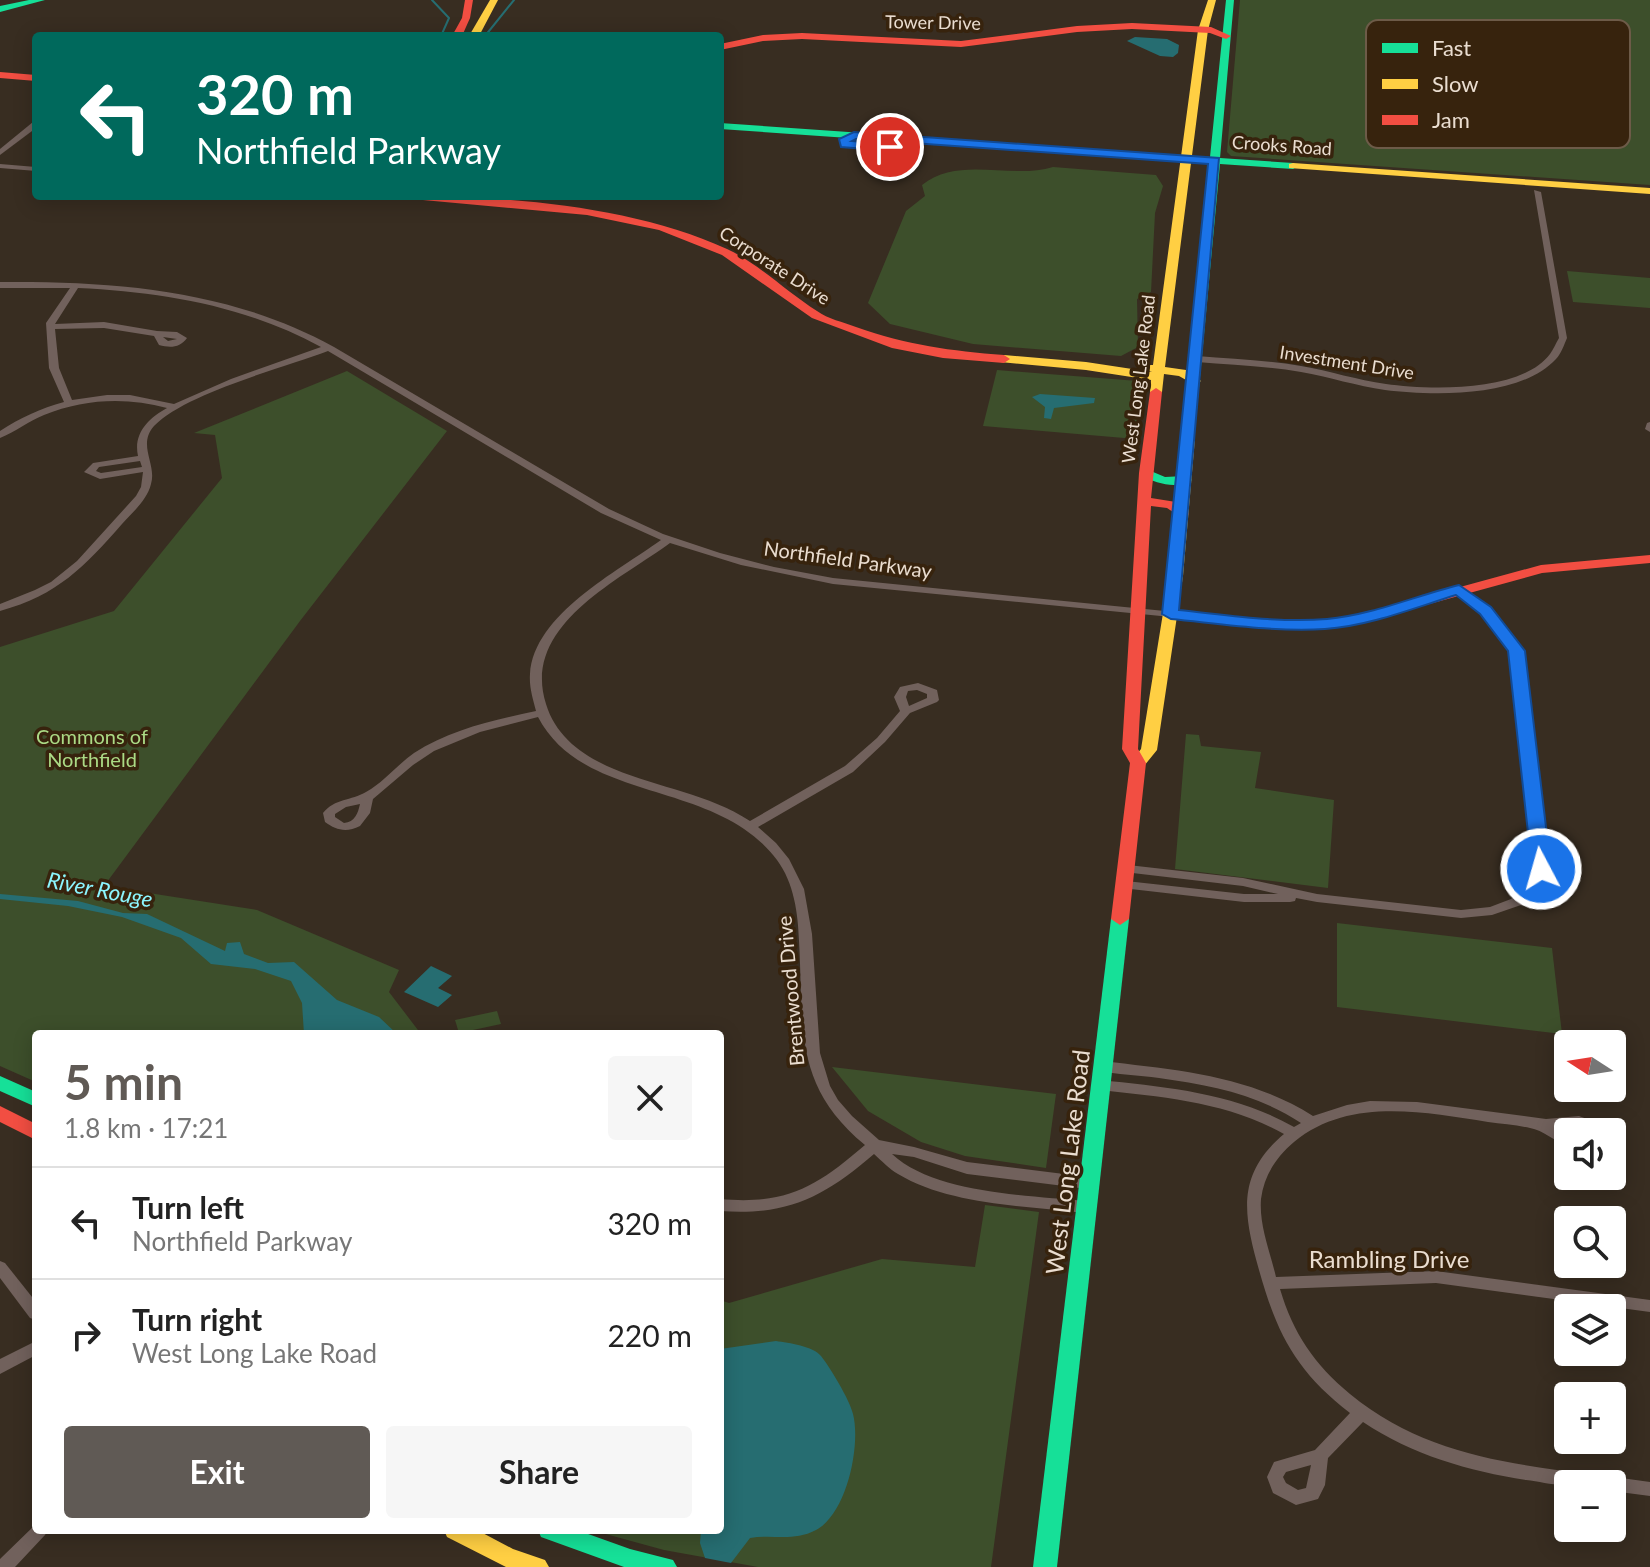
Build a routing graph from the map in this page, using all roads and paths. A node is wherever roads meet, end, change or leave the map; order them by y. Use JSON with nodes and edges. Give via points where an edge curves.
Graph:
{"nodes":[{"id":1,"x":41,"y":0,"type":"edge"},
{"id":2,"x":455,"y":0,"type":"edge"},
{"id":3,"x":469,"y":0,"type":"edge"},
{"id":4,"x":476,"y":0,"type":"edge"},
{"id":5,"x":494,"y":0,"type":"edge"},
{"id":6,"x":1212,"y":0,"type":"edge"},
{"id":7,"x":1230,"y":0,"type":"edge"},
{"id":8,"x":0,"y":9,"type":"edge"},
{"id":9,"x":1204,"y":28,"type":"junction"},
{"id":10,"x":1227,"y":31,"type":"junction"},
{"id":11,"x":456,"y":32,"type":"edge"},
{"id":12,"x":457,"y":32,"type":"edge"},
{"id":13,"x":468,"y":32,"type":"edge"},
{"id":14,"x":476,"y":32,"type":"edge"},
{"id":15,"x":842,"y":39,"type":"junction"},
{"id":16,"x":724,"y":46,"type":"edge"},
{"id":17,"x":724,"y":54,"type":"edge"},
{"id":18,"x":0,"y":75,"type":"edge"},
{"id":19,"x":32,"y":83,"type":"edge"},
{"id":20,"x":1196,"y":84,"type":"junction"},
{"id":21,"x":0,"y":85,"type":"edge"},
{"id":22,"x":1221,"y":89,"type":"junction"},
{"id":23,"x":32,"y":127,"type":"edge"},
{"id":24,"x":724,"y":127,"type":"edge"},
{"id":25,"x":724,"y":135,"type":"edge"},
{"id":26,"x":796,"y":136,"type":"junction"},
{"id":27,"x":1188,"y":141,"type":"junction"},
{"id":28,"x":0,"y":153,"type":"edge"},
{"id":29,"x":1215,"y":159,"type":"junction"},
{"id":30,"x":0,"y":166,"type":"edge"},
{"id":31,"x":32,"y":169,"type":"edge"},
{"id":32,"x":1184,"y":170,"type":"junction"},
{"id":33,"x":1212,"y":188,"type":"junction"},
{"id":34,"x":1541,"y":188,"type":"junction"},
{"id":35,"x":1650,"y":191,"type":"edge"},
{"id":36,"x":1650,"y":199,"type":"edge"},
{"id":37,"x":459,"y":200,"type":"edge"},
{"id":38,"x":1174,"y":248,"type":"junction"},
{"id":39,"x":1207,"y":254,"type":"junction"},
{"id":40,"x":1171,"y":270,"type":"junction"},
{"id":41,"x":1205,"y":276,"type":"junction"},
{"id":42,"x":0,"y":285,"type":"edge"},
{"id":43,"x":76,"y":285,"type":"junction"},
{"id":44,"x":50,"y":327,"type":"junction"},
{"id":45,"x":157,"y":334,"type":"dead end"},
{"id":46,"x":328,"y":348,"type":"junction"},
{"id":47,"x":1197,"y":359,"type":"junction"},
{"id":48,"x":1159,"y":366,"type":"junction"},
{"id":49,"x":1195,"y":381,"type":"junction"},
{"id":50,"x":69,"y":404,"type":"junction"},
{"id":51,"x":175,"y":407,"type":"junction"},
{"id":52,"x":0,"y":435,"type":"edge"},
{"id":53,"x":1146,"y":473,"type":"junction"},
{"id":54,"x":1185,"y":480,"type":"junction"},
{"id":55,"x":1144,"y":501,"type":"junction"},
{"id":56,"x":1182,"y":514,"type":"junction"},
{"id":57,"x":668,"y":540,"type":"junction"},
{"id":58,"x":1650,"y":559,"type":"edge"},
{"id":59,"x":1459,"y":590,"type":"junction"},
{"id":60,"x":0,"y":608,"type":"edge"},
{"id":61,"x":1137,"y":611,"type":"junction"},
{"id":62,"x":1171,"y":614,"type":"junction"},
{"id":63,"x":1134,"y":694,"type":"junction"},
{"id":64,"x":1158,"y":700,"type":"junction"},
{"id":65,"x":906,"y":711,"type":"dead end"},
{"id":66,"x":542,"y":713,"type":"junction"},
{"id":67,"x":1138,"y":763,"type":"junction"},
{"id":68,"x":367,"y":797,"type":"dead end"},
{"id":69,"x":750,"y":827,"type":"junction"},
{"id":70,"x":1127,"y":877,"type":"junction"},
{"id":71,"x":1102,"y":1066,"type":"junction"},
{"id":72,"x":0,"y":1083,"type":"edge"},
{"id":73,"x":1100,"y":1085,"type":"junction"},
{"id":74,"x":32,"y":1098,"type":"edge"},
{"id":75,"x":0,"y":1113,"type":"edge"},
{"id":76,"x":1311,"y":1122,"type":"junction"},
{"id":77,"x":1554,"y":1122,"type":"edge"},
{"id":78,"x":1534,"y":1123,"type":"junction"},
{"id":79,"x":32,"y":1131,"type":"edge"},
{"id":80,"x":1294,"y":1133,"type":"junction"},
{"id":81,"x":1554,"y":1134,"type":"edge"},
{"id":82,"x":875,"y":1145,"type":"junction"},
{"id":83,"x":1088,"y":1183,"type":"junction"},
{"id":84,"x":724,"y":1205,"type":"edge"},
{"id":85,"x":1085,"y":1207,"type":"junction"},
{"id":86,"x":0,"y":1267,"type":"edge"},
{"id":87,"x":1270,"y":1283,"type":"junction"},
{"id":88,"x":1650,"y":1306,"type":"edge"},
{"id":89,"x":32,"y":1309,"type":"edge"},
{"id":90,"x":32,"y":1349,"type":"edge"},
{"id":91,"x":0,"y":1367,"type":"edge"},
{"id":92,"x":1362,"y":1412,"type":"junction"},
{"id":93,"x":1320,"y":1455,"type":"dead end"},
{"id":94,"x":1650,"y":1489,"type":"edge"},
{"id":95,"x":35,"y":1534,"type":"edge"},
{"id":96,"x":463,"y":1534,"type":"edge"},
{"id":97,"x":560,"y":1534,"type":"edge"},
{"id":98,"x":4,"y":1567,"type":"edge"},
{"id":99,"x":537,"y":1567,"type":"edge"},
{"id":100,"x":665,"y":1567,"type":"edge"},
{"id":101,"x":1045,"y":1567,"type":"edge"}],
"edges":[{"from":1,"to":8,"type":"main road"},
{"from":2,"to":11,"type":"main road"},
{"from":3,"to":12,"type":"main road"},
{"from":4,"to":13,"type":"main road"},
{"from":5,"to":14,"type":"main road"},
{"from":6,"to":9,"type":"main road","name":"West Long Lake Road"},
{"from":7,"to":10,"type":"main road","name":"West Long Lake Road"},
{"from":9,"to":10,"type":"main road","name":"Tower Drive"},
{"from":9,"to":15,"type":"main road","name":"Tower Drive","via":[[1077,29],[961,44]]},
{"from":9,"to":20,"type":"main road","name":"West Long Lake Road"},
{"from":10,"to":22,"type":"main road","name":"West Long Lake Road"},
{"from":15,"to":16,"type":"main road","name":"Tower Drive","via":[[774,37]]},
{"from":15,"to":17,"type":"main road","name":"Tower Drive","via":[[767,43]]},
{"from":18,"to":19,"type":"main road"},
{"from":19,"to":21,"type":"main road"},
{"from":20,"to":22,"type":"main road"},
{"from":20,"to":27,"type":"main road","name":"West Long Lake Road"},
{"from":22,"to":29,"type":"main road","name":"West Long Lake Road"},
{"from":23,"to":28,"type":"street"},
{"from":24,"to":26,"type":"main road","name":"Crooks Road"},
{"from":25,"to":26,"type":"main road","name":"Crooks Road"},
{"from":26,"to":32,"type":"main road","name":"Crooks Road","via":[[1146,161]]},
{"from":27,"to":29,"type":"main road"},
{"from":27,"to":32,"type":"main road","name":"West Long Lake Road"},
{"from":29,"to":32,"type":"main road","name":"Crooks Road"},
{"from":29,"to":33,"type":"main road","name":"West Long Lake Road"},
{"from":29,"to":34,"type":"main road","name":"Crooks Road","via":[[1252,168]]},
{"from":30,"to":31,"type":"street"},
{"from":32,"to":33,"type":"main road"},
{"from":32,"to":38,"type":"main road","name":"West Long Lake Road"},
{"from":33,"to":39,"type":"main road","name":"West Long Lake Road"},
{"from":34,"to":35,"type":"main road","name":"Crooks Road"},
{"from":34,"to":36,"type":"main road","name":"Crooks Road"},
{"from":34,"to":47,"type":"street","name":"Investment Drive","via":[[1563,338],[1555,355],[1532,372],[1485,387],[1425,390]]},
{"from":37,"to":48,"type":"main road","name":"Corporate Drive","via":[[587,212],[686,235],[718,249],[807,312],[858,334],[943,354],[1086,366]]},
{"from":38,"to":39,"type":"main road"},
{"from":38,"to":40,"type":"main road","name":"West Long Lake Road"},
{"from":39,"to":41,"type":"main road","name":"West Long Lake Road"},
{"from":40,"to":41,"type":"main road","via":[[1191,269]]},
{"from":40,"to":48,"type":"main road","name":"West Long Lake Road"},
{"from":41,"to":47,"type":"main road","name":"West Long Lake Road"},
{"from":42,"to":43,"type":"street","name":"Northfield Parkway"},
{"from":43,"to":44,"type":"street"},
{"from":43,"to":46,"type":"street","name":"Northfield Parkway","via":[[217,304],[287,326]]},
{"from":44,"to":45,"type":"street","via":[[97,324]]},
{"from":44,"to":50,"type":"street","via":[[54,368]]},
{"from":46,"to":51,"type":"street"},
{"from":46,"to":57,"type":"street","name":"Northfield Parkway","via":[[592,504]]},
{"from":47,"to":48,"type":"main road"},
{"from":47,"to":49,"type":"main road","name":"West Long Lake Road"},
{"from":48,"to":49,"type":"main road"},
{"from":48,"to":53,"type":"main road","name":"West Long Lake Road"},
{"from":49,"to":54,"type":"main road","name":"West Long Lake Road"},
{"from":50,"to":51,"type":"street","via":[[129,399]]},
{"from":50,"to":52,"type":"street"},
{"from":51,"to":60,"type":"street","via":[[147,429],[140,444],[147,484],[139,498],[76,569],[44,591]]},
{"from":53,"to":54,"type":"main road","via":[[1163,481]]},
{"from":53,"to":55,"type":"main road","name":"West Long Lake Road"},
{"from":54,"to":56,"type":"main road","name":"West Long Lake Road"},
{"from":55,"to":56,"type":"main road","via":[[1171,505]]},
{"from":55,"to":61,"type":"main road","name":"West Long Lake Road"},
{"from":56,"to":62,"type":"main road","name":"West Long Lake Road"},
{"from":57,"to":61,"type":"street","name":"Northfield Parkway","via":[[756,567],[833,581]]},
{"from":57,"to":66,"type":"street","name":"Brentwood Drive","via":[[580,604],[553,631],[535,672]]},
{"from":58,"to":59,"type":"main road","name":"Northfield Parkway","via":[[1541,569]]},
{"from":59,"to":62,"type":"main road","name":"Northfield Parkway","via":[[1327,624],[1277,625]]},
{"from":59,"to":70,"type":"street","via":[[1495,621],[1519,658],[1541,869],[1537,881],[1516,902],[1476,914],[1446,914],[1317,898],[1244,898]]},
{"from":61,"to":62,"type":"street","name":"Northfield Parkway"},
{"from":61,"to":63,"type":"main road","name":"West Long Lake Road"},
{"from":62,"to":64,"type":"main road","name":"West Long Lake Road"},
{"from":63,"to":64,"type":"main road"},
{"from":63,"to":67,"type":"main road","name":"West Long Lake Road","via":[[1130,749]]},
{"from":64,"to":67,"type":"main road","name":"West Long Lake Road","via":[[1149,750]]},
{"from":65,"to":69,"type":"street","via":[[849,769]]},
{"from":66,"to":68,"type":"street","via":[[445,741]]},
{"from":66,"to":69,"type":"street","name":"Brentwood Drive","via":[[570,747],[606,771],[702,802]]},
{"from":67,"to":70,"type":"main road","name":"West Long Lake Road"},
{"from":69,"to":82,"type":"street","name":"Brentwood Drive","via":[[784,860],[799,889],[818,1074],[841,1115]]},
{"from":70,"to":71,"type":"main road","name":"West Long Lake Road"},
{"from":71,"to":73,"type":"main road","name":"West Long Lake Road"},
{"from":71,"to":76,"type":"street","via":[[1233,1085],[1277,1101]]},
{"from":72,"to":74,"type":"main road"},
{"from":73,"to":80,"type":"street","via":[[1228,1103]]},
{"from":73,"to":83,"type":"main road","name":"West Long Lake Road"},
{"from":75,"to":79,"type":"main road"},
{"from":76,"to":78,"type":"street","via":[[1385,1106]]},
{"from":76,"to":80,"type":"street"},
{"from":77,"to":78,"type":"street"},
{"from":78,"to":81,"type":"street"},
{"from":80,"to":87,"type":"street","via":[[1263,1168],[1253,1202]]},
{"from":82,"to":83,"type":"street","via":[[967,1168]]},
{"from":82,"to":84,"type":"street","via":[[803,1198],[757,1207]]},
{"from":82,"to":85,"type":"street","name":"Brentwood Drive","via":[[901,1169],[940,1185]]},
{"from":83,"to":85,"type":"main road","name":"West Long Lake Road"},
{"from":85,"to":101,"type":"main road","name":"West Long Lake Road"},
{"from":86,"to":89,"type":"street"},
{"from":87,"to":88,"type":"street","name":"Rambling Drive","via":[[1436,1277]]},
{"from":87,"to":92,"type":"street","via":[[1298,1350]]},
{"from":90,"to":91,"type":"street"},
{"from":92,"to":93,"type":"street"},
{"from":92,"to":94,"type":"street","via":[[1410,1441],[1471,1461]]},
{"from":95,"to":98,"type":"street"},
{"from":96,"to":99,"type":"main road"},
{"from":97,"to":100,"type":"main road"}]}
